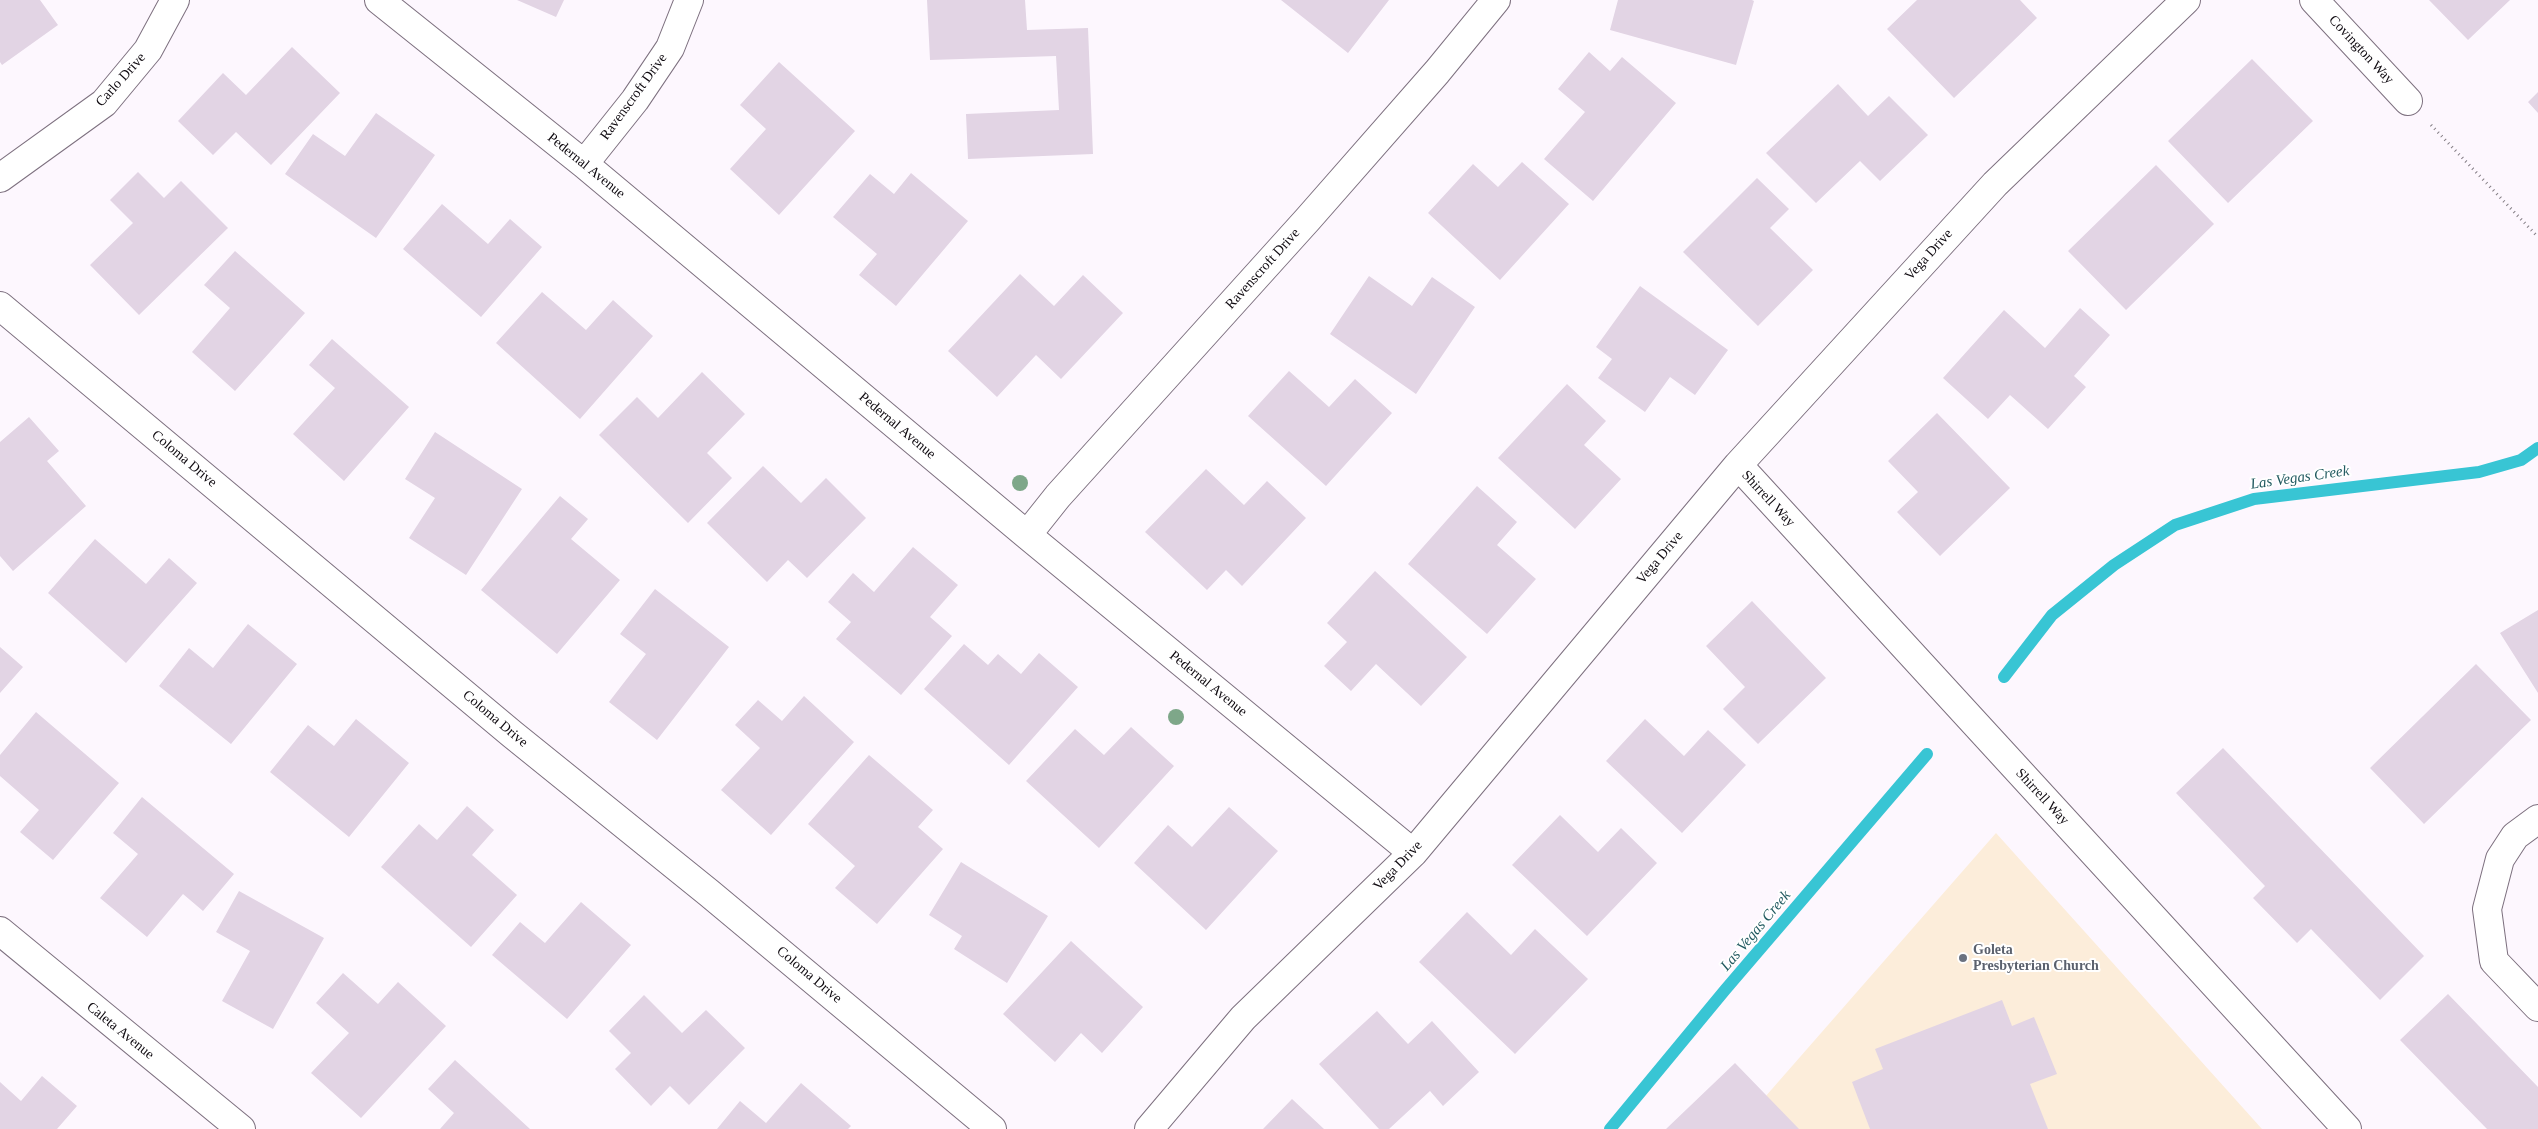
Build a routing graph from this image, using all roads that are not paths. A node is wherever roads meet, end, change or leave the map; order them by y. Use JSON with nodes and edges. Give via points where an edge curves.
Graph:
{"nodes":[{"id":1,"x":175,"y":0,"type":"edge"},
{"id":2,"x":379,"y":0,"type":"edge"},
{"id":3,"x":689,"y":0,"type":"edge"},
{"id":4,"x":1496,"y":0,"type":"edge"},
{"id":5,"x":2186,"y":0,"type":"edge"},
{"id":6,"x":2314,"y":0,"type":"edge"},
{"id":7,"x":2408,"y":101,"type":"road end"},
{"id":8,"x":584,"y":164,"type":"junction"},
{"id":9,"x":0,"y":178,"type":"edge"},
{"id":10,"x":0,"y":306,"type":"edge"},
{"id":11,"x":1738,"y":466,"type":"junction"},
{"id":12,"x":1027,"y":535,"type":"junction"},
{"id":13,"x":2538,"y":819,"type":"edge"},
{"id":14,"x":1413,"y":853,"type":"junction"},
{"id":15,"x":0,"y":931,"type":"edge"},
{"id":16,"x":2538,"y":1007,"type":"edge"},
{"id":17,"x":241,"y":1129,"type":"edge"},
{"id":18,"x":992,"y":1129,"type":"edge"},
{"id":19,"x":1149,"y":1129,"type":"edge"},
{"id":20,"x":2347,"y":1129,"type":"edge"}],
"edges":[{"from":1,"to":9,"type":"street","name":"Carlo Drive","via":[[148,50],[104,103]]},
{"from":2,"to":8,"type":"street","name":"Pedernal Avenue"},
{"from":3,"to":8,"type":"street","name":"Ravenscroft Drive","via":[[670,48],[635,100]]},
{"from":4,"to":12,"type":"street","name":"Ravenscroft Drive","via":[[1353,168],[1058,496]]},
{"from":5,"to":11,"type":"street","name":"Vega Drive","via":[[1995,184]]},
{"from":6,"to":7,"type":"street","name":"Covington Way"},
{"from":8,"to":12,"type":"street","name":"Pedernal Avenue"},
{"from":10,"to":18,"type":"street","name":"Coloma Drive"},
{"from":11,"to":14,"type":"street","name":"Vega Drive"},
{"from":11,"to":20,"type":"street","name":"Shirrell Way"},
{"from":12,"to":14,"type":"street","name":"Pedernal Avenue"},
{"from":13,"to":16,"type":"street","via":[[2515,836],[2500,859],[2487,909],[2494,960]]},
{"from":14,"to":19,"type":"street","name":"Vega Drive","via":[[1243,1018]]},
{"from":15,"to":17,"type":"street","name":"Caleta Avenue"}]}
